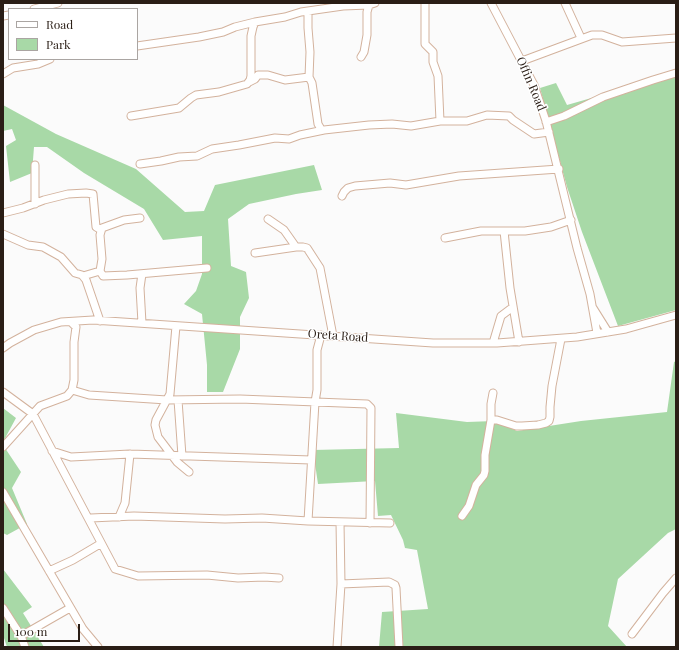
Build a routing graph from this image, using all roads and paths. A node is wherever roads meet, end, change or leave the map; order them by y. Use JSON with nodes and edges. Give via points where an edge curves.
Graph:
{"nodes":[{"id":1,"x":58,"y":3,"type":"edge"},
{"id":2,"x":425,"y":3,"type":"edge"},
{"id":3,"x":491,"y":3,"type":"edge"},
{"id":4,"x":565,"y":3,"type":"edge"},
{"id":5,"x":372,"y":4,"type":"edge"},
{"id":6,"x":38,"y":8,"type":"edge"},
{"id":7,"x":308,"y":11,"type":"junction"},
{"id":8,"x":255,"y":22,"type":"junction"},
{"id":9,"x":582,"y":38,"type":"junction"},
{"id":10,"x":676,"y":38,"type":"edge"},
{"id":11,"x":138,"y":46,"type":"edge"},
{"id":12,"x":361,"y":57,"type":"dead end"},
{"id":13,"x":48,"y":60,"type":"edge"},
{"id":14,"x":522,"y":61,"type":"junction"},
{"id":15,"x":3,"y":74,"type":"edge"},
{"id":16,"x":676,"y":74,"type":"edge"},
{"id":17,"x":309,"y":78,"type":"junction"},
{"id":18,"x":247,"y":83,"type":"junction"},
{"id":19,"x":131,"y":116,"type":"dead end"},
{"id":20,"x":440,"y":121,"type":"junction"},
{"id":21,"x":546,"y":122,"type":"junction"},
{"id":22,"x":324,"y":130,"type":"junction"},
{"id":23,"x":549,"y":132,"type":"junction"},
{"id":24,"x":140,"y":164,"type":"dead end"},
{"id":25,"x":35,"y":165,"type":"dead end"},
{"id":26,"x":559,"y":169,"type":"junction"},
{"id":27,"x":342,"y":196,"type":"dead end"},
{"id":28,"x":35,"y":204,"type":"junction"},
{"id":29,"x":3,"y":213,"type":"edge"},
{"id":30,"x":140,"y":218,"type":"dead end"},
{"id":31,"x":268,"y":219,"type":"dead end"},
{"id":32,"x":571,"y":220,"type":"junction"},
{"id":33,"x":101,"y":230,"type":"junction"},
{"id":34,"x":504,"y":231,"type":"junction"},
{"id":35,"x":3,"y":234,"type":"edge"},
{"id":36,"x":445,"y":238,"type":"dead end"},
{"id":37,"x":296,"y":247,"type":"junction"},
{"id":38,"x":255,"y":253,"type":"dead end"},
{"id":39,"x":207,"y":268,"type":"dead end"},
{"id":40,"x":100,"y":271,"type":"junction"},
{"id":41,"x":142,"y":274,"type":"junction"},
{"id":42,"x":83,"y":276,"type":"junction"},
{"id":43,"x":592,"y":306,"type":"junction"},
{"id":44,"x":513,"y":307,"type":"junction"},
{"id":45,"x":676,"y":315,"type":"edge"},
{"id":46,"x":100,"y":321,"type":"junction"},
{"id":47,"x":71,"y":322,"type":"junction"},
{"id":48,"x":142,"y":324,"type":"junction"},
{"id":49,"x":176,"y":326,"type":"junction"},
{"id":50,"x":608,"y":332,"type":"junction"},
{"id":51,"x":597,"y":334,"type":"junction"},
{"id":52,"x":321,"y":335,"type":"junction"},
{"id":53,"x":333,"y":336,"type":"junction"},
{"id":54,"x":561,"y":339,"type":"junction"},
{"id":55,"x":519,"y":342,"type":"junction"},
{"id":56,"x":493,"y":343,"type":"junction"},
{"id":57,"x":3,"y":348,"type":"edge"},
{"id":58,"x":72,"y":390,"type":"junction"},
{"id":59,"x":3,"y":392,"type":"edge"},
{"id":60,"x":493,"y":393,"type":"dead end"},
{"id":61,"x":167,"y":400,"type":"junction"},
{"id":62,"x":178,"y":400,"type":"junction"},
{"id":63,"x":315,"y":402,"type":"junction"},
{"id":64,"x":33,"y":414,"type":"junction"},
{"id":65,"x":491,"y":420,"type":"junction"},
{"id":66,"x":3,"y":447,"type":"edge"},
{"id":67,"x":52,"y":451,"type":"junction"},
{"id":68,"x":130,"y":454,"type":"junction"},
{"id":69,"x":173,"y":456,"type":"junction"},
{"id":70,"x":182,"y":456,"type":"junction"},
{"id":71,"x":311,"y":460,"type":"junction"},
{"id":72,"x":190,"y":472,"type":"dead end"},
{"id":73,"x":3,"y":492,"type":"edge"},
{"id":74,"x":462,"y":516,"type":"dead end"},
{"id":75,"x":119,"y":517,"type":"junction"},
{"id":76,"x":91,"y":518,"type":"dead end"},
{"id":77,"x":308,"y":521,"type":"junction"},
{"id":78,"x":340,"y":522,"type":"junction"},
{"id":79,"x":370,"y":523,"type":"junction"},
{"id":80,"x":390,"y":523,"type":"dead end"},
{"id":81,"x":100,"y":544,"type":"junction"},
{"id":82,"x":49,"y":571,"type":"junction"},
{"id":83,"x":279,"y":578,"type":"dead end"},
{"id":84,"x":676,"y":578,"type":"edge"},
{"id":85,"x":341,"y":584,"type":"junction"},
{"id":86,"x":3,"y":608,"type":"edge"},
{"id":87,"x":70,"y":608,"type":"junction"},
{"id":88,"x":632,"y":634,"type":"dead end"},
{"id":89,"x":21,"y":636,"type":"junction"},
{"id":90,"x":25,"y":647,"type":"edge"},
{"id":91,"x":98,"y":647,"type":"edge"},
{"id":92,"x":337,"y":647,"type":"edge"},
{"id":93,"x":399,"y":647,"type":"edge"}],
"edges":[{"from":1,"to":6,"type":"street"},
{"from":2,"to":20,"type":"street","via":[[425,44],[433,52],[438,76]]},
{"from":3,"to":14,"type":"street","name":"Offin Road"},
{"from":4,"to":9,"type":"street"},
{"from":5,"to":7,"type":"street"},
{"from":5,"to":12,"type":"street","via":[[367,12],[364,52]]},
{"from":7,"to":8,"type":"street"},
{"from":7,"to":17,"type":"street"},
{"from":8,"to":11,"type":"street","via":[[195,38]]},
{"from":8,"to":18,"type":"street","via":[[251,36],[251,76]]},
{"from":9,"to":10,"type":"street","via":[[602,35],[622,42]]},
{"from":9,"to":14,"type":"street"},
{"from":13,"to":15,"type":"street","via":[[13,68]]},
{"from":14,"to":21,"type":"street","name":"Offin Road","via":[[534,85]]},
{"from":16,"to":21,"type":"street","via":[[603,97]]},
{"from":17,"to":18,"type":"street","via":[[285,80],[258,75]]},
{"from":17,"to":22,"type":"street","via":[[318,124]]},
{"from":18,"to":19,"type":"street","via":[[219,92],[196,95],[178,108]]},
{"from":20,"to":22,"type":"street","via":[[410,126],[369,125]]},
{"from":20,"to":23,"type":"street","via":[[509,116],[534,134]]},
{"from":21,"to":23,"type":"street","name":"Offin Road"},
{"from":22,"to":24,"type":"street","via":[[289,139],[275,138],[212,149],[197,156]]},
{"from":23,"to":26,"type":"street","name":"Offin Road"},
{"from":25,"to":28,"type":"street"},
{"from":26,"to":27,"type":"street","via":[[459,176],[406,184],[355,186],[348,188]]},
{"from":26,"to":32,"type":"street","name":"Offin Road"},
{"from":28,"to":29,"type":"street"},
{"from":28,"to":33,"type":"street","via":[[68,194],[93,194],[96,227]]},
{"from":30,"to":33,"type":"street","via":[[124,220],[105,226]]},
{"from":31,"to":37,"type":"street","via":[[284,230]]},
{"from":32,"to":34,"type":"street","via":[[551,227]]},
{"from":32,"to":43,"type":"street","name":"Offin Road"},
{"from":33,"to":40,"type":"street"},
{"from":34,"to":36,"type":"street","via":[[481,231]]},
{"from":34,"to":44,"type":"street"},
{"from":35,"to":42,"type":"street","via":[[43,247],[61,256],[75,272]]},
{"from":37,"to":38,"type":"street"},
{"from":37,"to":53,"type":"street","via":[[307,248],[319,266]]},
{"from":39,"to":41,"type":"street"},
{"from":40,"to":41,"type":"street","via":[[103,276]]},
{"from":40,"to":42,"type":"street"},
{"from":41,"to":48,"type":"street"},
{"from":42,"to":46,"type":"street"},
{"from":43,"to":50,"type":"street"},
{"from":43,"to":51,"type":"street"},
{"from":44,"to":55,"type":"street"},
{"from":44,"to":56,"type":"street","via":[[501,316]]},
{"from":45,"to":50,"type":"street","name":"Oreta Road","via":[[653,323]]},
{"from":46,"to":47,"type":"street","name":"Oreta Road"},
{"from":46,"to":48,"type":"street","name":"Oreta Road"},
{"from":47,"to":57,"type":"street","name":"Oreta Road","via":[[61,322],[34,330]]},
{"from":47,"to":58,"type":"street","via":[[76,327]]},
{"from":48,"to":49,"type":"street","name":"Oreta Road"},
{"from":49,"to":52,"type":"street","name":"Oreta Road"},
{"from":49,"to":61,"type":"street","via":[[170,394]]},
{"from":50,"to":51,"type":"street","name":"Oreta Road"},
{"from":51,"to":54,"type":"street","name":"Oreta Road"},
{"from":52,"to":53,"type":"street","name":"Oreta Road"},
{"from":52,"to":63,"type":"street","via":[[317,350]]},
{"from":53,"to":56,"type":"street","name":"Oreta Road","via":[[433,343]]},
{"from":54,"to":55,"type":"street","name":"Oreta Road"},
{"from":54,"to":65,"type":"street","via":[[552,386],[549,421],[546,424],[516,426]]},
{"from":55,"to":56,"type":"street","name":"Oreta Road"},
{"from":58,"to":61,"type":"street","via":[[89,395]]},
{"from":58,"to":64,"type":"street","via":[[67,396],[40,406]]},
{"from":59,"to":64,"type":"street"},
{"from":60,"to":65,"type":"street"},
{"from":61,"to":62,"type":"street"},
{"from":61,"to":69,"type":"street","via":[[155,425],[158,437]]},
{"from":62,"to":63,"type":"street","via":[[240,398]]},
{"from":62,"to":70,"type":"street"},
{"from":63,"to":71,"type":"street"},
{"from":63,"to":79,"type":"street","via":[[369,404]]},
{"from":64,"to":66,"type":"street"},
{"from":64,"to":67,"type":"street"},
{"from":65,"to":74,"type":"street","via":[[484,475],[476,485],[469,506]]},
{"from":67,"to":68,"type":"street","via":[[71,457]]},
{"from":67,"to":81,"type":"street"},
{"from":68,"to":69,"type":"street"},
{"from":68,"to":75,"type":"street","via":[[125,503]]},
{"from":69,"to":70,"type":"street"},
{"from":69,"to":72,"type":"street"},
{"from":70,"to":71,"type":"street"},
{"from":71,"to":77,"type":"street"},
{"from":73,"to":82,"type":"street"},
{"from":75,"to":76,"type":"street"},
{"from":75,"to":77,"type":"street","via":[[262,518]]},
{"from":77,"to":78,"type":"street"},
{"from":78,"to":79,"type":"street"},
{"from":78,"to":85,"type":"street"},
{"from":79,"to":80,"type":"street"},
{"from":81,"to":82,"type":"street"},
{"from":81,"to":83,"type":"street","via":[[114,570],[138,576]]},
{"from":82,"to":87,"type":"street"},
{"from":84,"to":88,"type":"street"},
{"from":85,"to":92,"type":"street"},
{"from":85,"to":93,"type":"street","via":[[389,582],[395,585]]},
{"from":86,"to":89,"type":"street"},
{"from":87,"to":89,"type":"street"},
{"from":87,"to":91,"type":"street"},
{"from":89,"to":90,"type":"street"}]}
